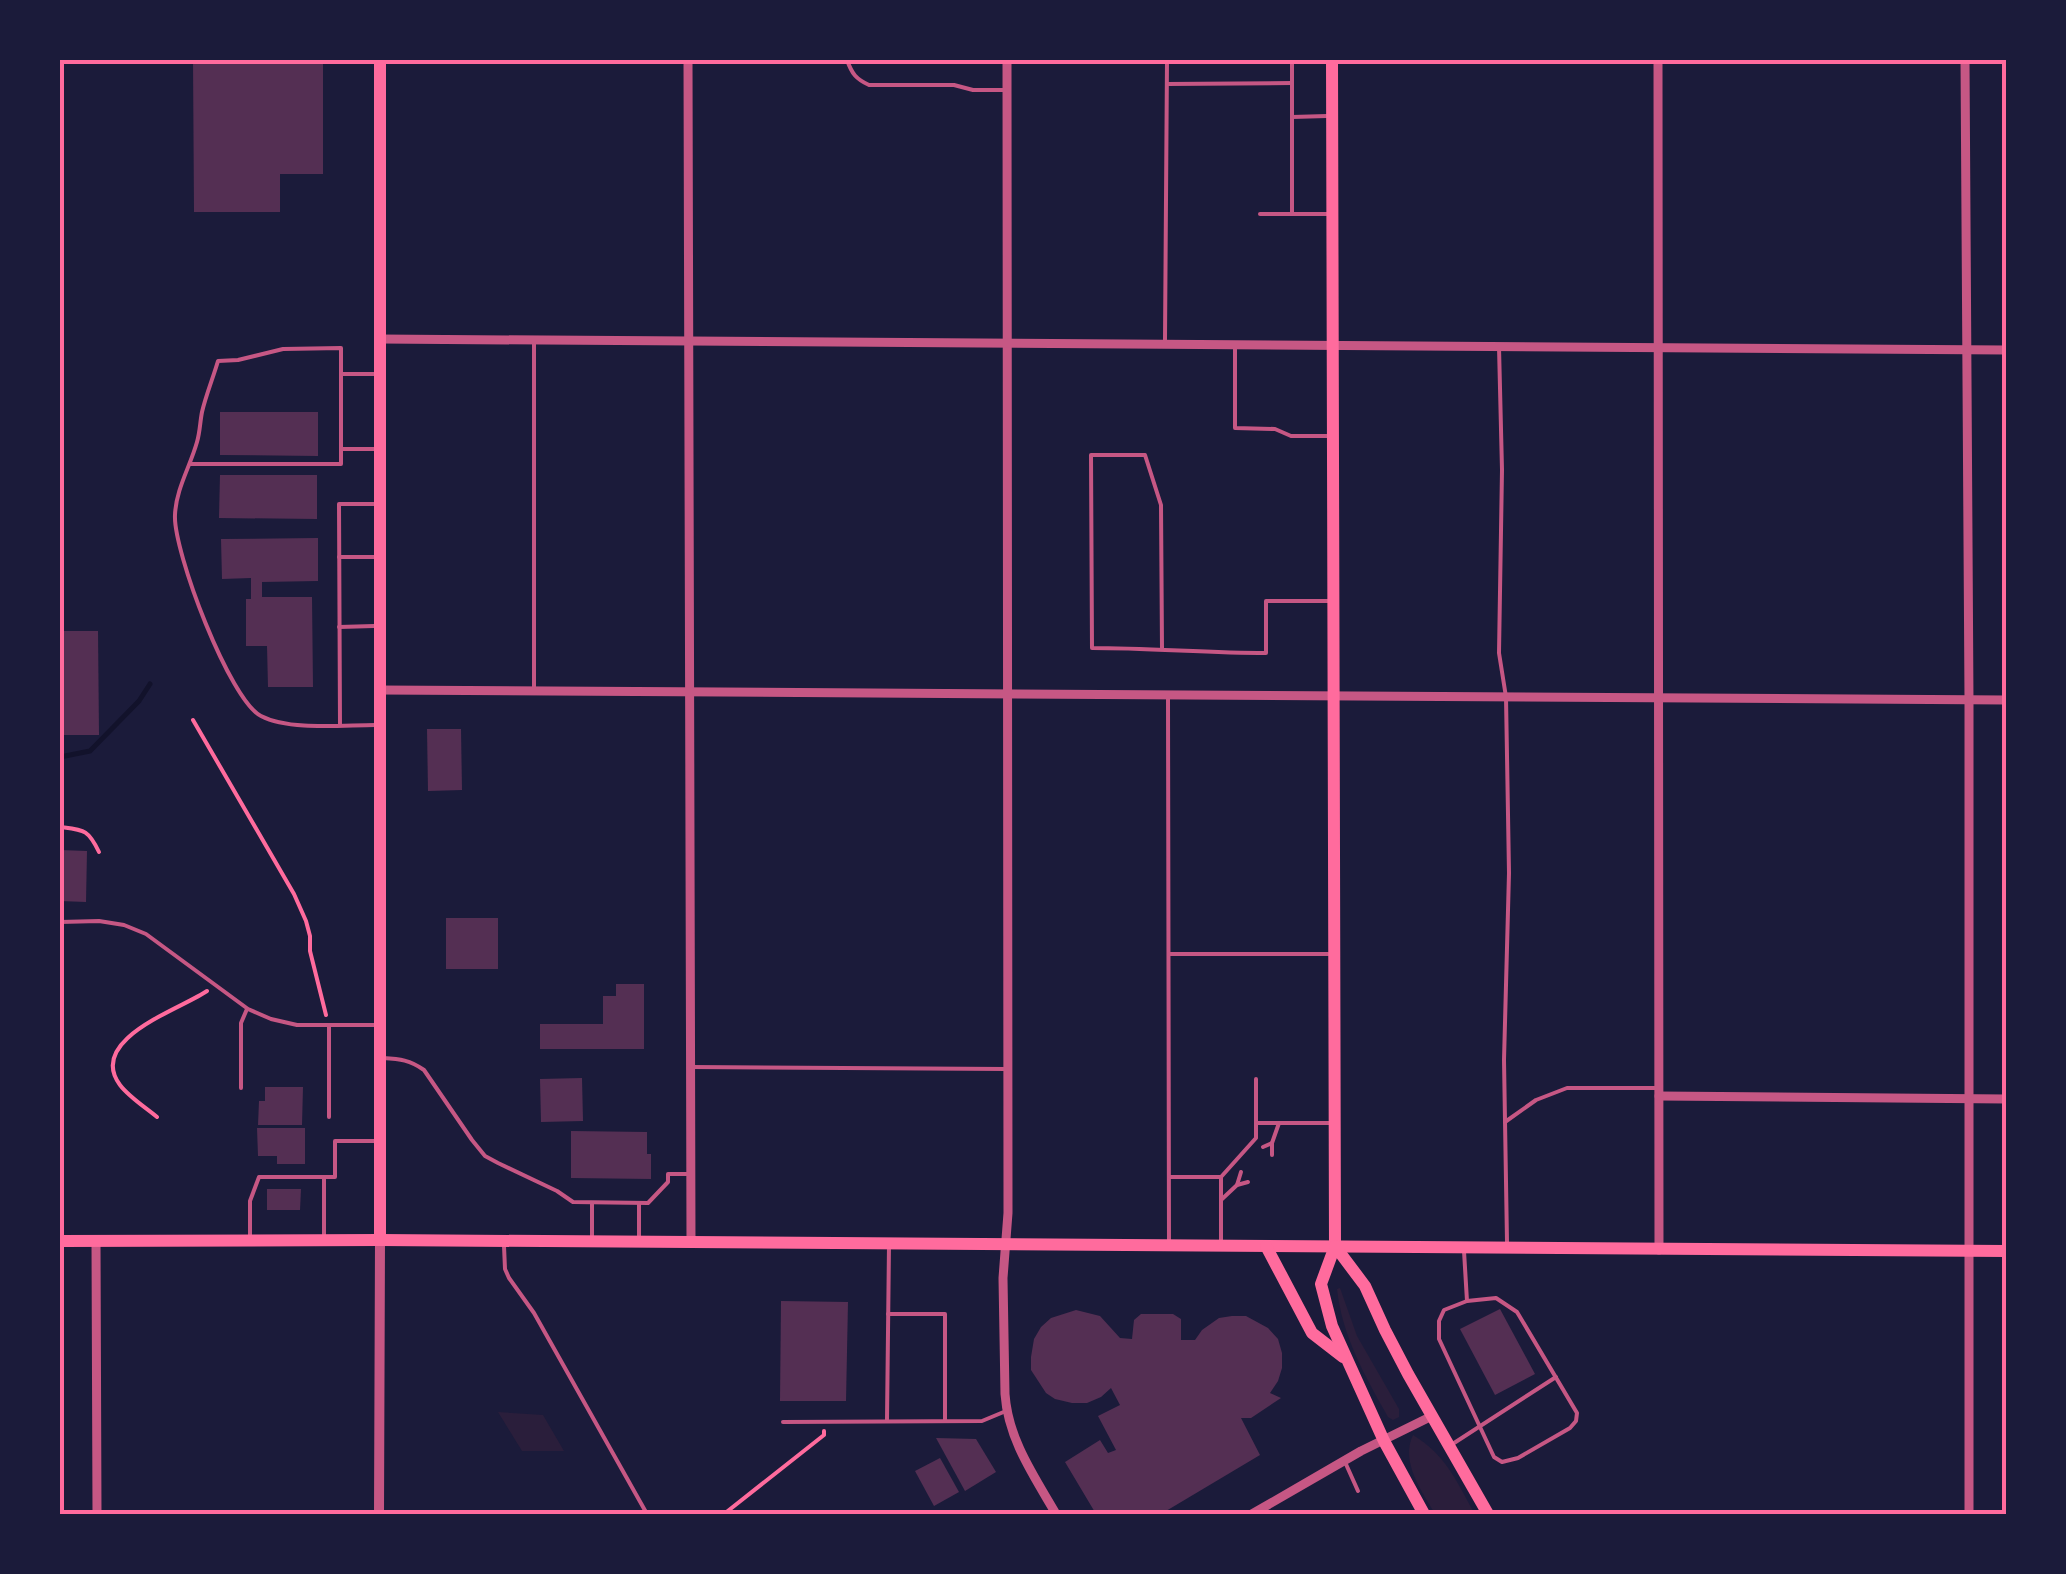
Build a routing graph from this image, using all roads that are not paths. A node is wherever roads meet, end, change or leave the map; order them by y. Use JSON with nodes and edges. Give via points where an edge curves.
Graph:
{"nodes":[{"id":1,"x":380,"y":60,"type":"edge"},
{"id":2,"x":688,"y":60,"type":"edge"},
{"id":3,"x":847,"y":60,"type":"edge"},
{"id":4,"x":1007,"y":60,"type":"edge"},
{"id":5,"x":1167,"y":60,"type":"edge"},
{"id":6,"x":1292,"y":60,"type":"edge"},
{"id":7,"x":1332,"y":60,"type":"edge"},
{"id":8,"x":1658,"y":60,"type":"edge"},
{"id":9,"x":1965,"y":60,"type":"edge"},
{"id":10,"x":1292,"y":83,"type":"junction"},
{"id":11,"x":1167,"y":84,"type":"junction"},
{"id":12,"x":1007,"y":90,"type":"junction"},
{"id":13,"x":1332,"y":116,"type":"junction"},
{"id":14,"x":1292,"y":117,"type":"junction"},
{"id":15,"x":1260,"y":214,"type":"dead end"},
{"id":16,"x":1292,"y":214,"type":"junction"},
{"id":17,"x":1332,"y":214,"type":"junction"},
{"id":18,"x":380,"y":340,"type":"junction"},
{"id":19,"x":534,"y":341,"type":"junction"},
{"id":20,"x":689,"y":342,"type":"junction"},
{"id":21,"x":1007,"y":344,"type":"junction"},
{"id":22,"x":1165,"y":345,"type":"junction"},
{"id":23,"x":1235,"y":345,"type":"junction"},
{"id":24,"x":1332,"y":345,"type":"junction"},
{"id":25,"x":1500,"y":346,"type":"junction"},
{"id":26,"x":1658,"y":347,"type":"junction"},
{"id":27,"x":1967,"y":350,"type":"junction"},
{"id":28,"x":2006,"y":350,"type":"edge"},
{"id":29,"x":341,"y":374,"type":"junction"},
{"id":30,"x":380,"y":374,"type":"junction"},
{"id":31,"x":1333,"y":436,"type":"junction"},
{"id":32,"x":341,"y":449,"type":"junction"},
{"id":33,"x":380,"y":449,"type":"junction"},
{"id":34,"x":190,"y":464,"type":"junction"},
{"id":35,"x":380,"y":504,"type":"junction"},
{"id":36,"x":339,"y":557,"type":"junction"},
{"id":37,"x":380,"y":557,"type":"junction"},
{"id":38,"x":1333,"y":601,"type":"junction"},
{"id":39,"x":339,"y":626,"type":"junction"},
{"id":40,"x":380,"y":626,"type":"junction"},
{"id":41,"x":1162,"y":648,"type":"junction"},
{"id":42,"x":380,"y":690,"type":"junction"},
{"id":43,"x":534,"y":691,"type":"junction"},
{"id":44,"x":691,"y":692,"type":"junction"},
{"id":45,"x":1008,"y":694,"type":"junction"},
{"id":46,"x":1168,"y":694,"type":"junction"},
{"id":47,"x":1333,"y":694,"type":"junction"},
{"id":48,"x":1506,"y":697,"type":"junction"},
{"id":49,"x":1659,"y":698,"type":"junction"},
{"id":50,"x":1969,"y":700,"type":"junction"},
{"id":51,"x":2006,"y":700,"type":"edge"},
{"id":52,"x":340,"y":725,"type":"junction"},
{"id":53,"x":380,"y":725,"type":"junction"},
{"id":54,"x":60,"y":922,"type":"edge"},
{"id":55,"x":1169,"y":954,"type":"junction"},
{"id":56,"x":1333,"y":954,"type":"junction"},
{"id":57,"x":248,"y":1008,"type":"junction"},
{"id":58,"x":329,"y":1025,"type":"junction"},
{"id":59,"x":380,"y":1025,"type":"junction"},
{"id":60,"x":380,"y":1058,"type":"junction"},
{"id":61,"x":692,"y":1068,"type":"junction"},
{"id":62,"x":1008,"y":1070,"type":"junction"},
{"id":63,"x":1256,"y":1078,"type":"dead end"},
{"id":64,"x":241,"y":1088,"type":"dead end"},
{"id":65,"x":1659,"y":1092,"type":"junction"},
{"id":66,"x":2006,"y":1098,"type":"edge"},
{"id":67,"x":1969,"y":1099,"type":"junction"},
{"id":68,"x":329,"y":1117,"type":"dead end"},
{"id":69,"x":1505,"y":1122,"type":"junction"},
{"id":70,"x":1256,"y":1123,"type":"junction"},
{"id":71,"x":1279,"y":1123,"type":"junction"},
{"id":72,"x":1333,"y":1123,"type":"junction"},
{"id":73,"x":380,"y":1141,"type":"junction"},
{"id":74,"x":1272,"y":1143,"type":"junction"},
{"id":75,"x":1263,"y":1147,"type":"dead end"},
{"id":76,"x":1272,"y":1155,"type":"dead end"},
{"id":77,"x":1241,"y":1172,"type":"dead end"},
{"id":78,"x":691,"y":1174,"type":"junction"},
{"id":79,"x":324,"y":1177,"type":"junction"},
{"id":80,"x":1170,"y":1177,"type":"junction"},
{"id":81,"x":1221,"y":1177,"type":"junction"},
{"id":82,"x":1248,"y":1182,"type":"dead end"},
{"id":83,"x":1236,"y":1185,"type":"junction"},
{"id":84,"x":1221,"y":1200,"type":"junction"},
{"id":85,"x":592,"y":1203,"type":"junction"},
{"id":86,"x":639,"y":1203,"type":"junction"},
{"id":87,"x":250,"y":1240,"type":"junction"},
{"id":88,"x":324,"y":1240,"type":"junction"},
{"id":89,"x":380,"y":1240,"type":"junction"},
{"id":90,"x":60,"y":1241,"type":"edge"},
{"id":91,"x":96,"y":1241,"type":"junction"},
{"id":92,"x":504,"y":1242,"type":"junction"},
{"id":93,"x":592,"y":1242,"type":"junction"},
{"id":94,"x":639,"y":1242,"type":"junction"},
{"id":95,"x":691,"y":1242,"type":"junction"},
{"id":96,"x":889,"y":1245,"type":"junction"},
{"id":97,"x":1005,"y":1246,"type":"junction"},
{"id":98,"x":1168,"y":1246,"type":"junction"},
{"id":99,"x":1266,"y":1246,"type":"junction"},
{"id":100,"x":1335,"y":1246,"type":"junction"},
{"id":101,"x":1463,"y":1246,"type":"junction"},
{"id":102,"x":1220,"y":1247,"type":"junction"},
{"id":103,"x":1507,"y":1247,"type":"junction"},
{"id":104,"x":1659,"y":1250,"type":"junction"},
{"id":105,"x":1969,"y":1251,"type":"junction"},
{"id":106,"x":2006,"y":1251,"type":"edge"},
{"id":107,"x":1467,"y":1302,"type":"junction"},
{"id":108,"x":888,"y":1314,"type":"junction"},
{"id":109,"x":1345,"y":1358,"type":"junction"},
{"id":110,"x":1556,"y":1377,"type":"junction"},
{"id":111,"x":1006,"y":1411,"type":"junction"},
{"id":112,"x":1432,"y":1416,"type":"junction"},
{"id":113,"x":945,"y":1421,"type":"junction"},
{"id":114,"x":783,"y":1422,"type":"dead end"},
{"id":115,"x":887,"y":1422,"type":"junction"},
{"id":116,"x":1480,"y":1428,"type":"junction"},
{"id":117,"x":1384,"y":1442,"type":"junction"},
{"id":118,"x":1449,"y":1446,"type":"junction"},
{"id":119,"x":1345,"y":1462,"type":"junction"},
{"id":120,"x":1358,"y":1490,"type":"dead end"},
{"id":121,"x":96,"y":1514,"type":"edge"},
{"id":122,"x":379,"y":1514,"type":"edge"},
{"id":123,"x":647,"y":1514,"type":"edge"},
{"id":124,"x":1056,"y":1514,"type":"edge"},
{"id":125,"x":1252,"y":1514,"type":"edge"},
{"id":126,"x":1424,"y":1514,"type":"edge"},
{"id":127,"x":1488,"y":1514,"type":"edge"},
{"id":128,"x":1969,"y":1514,"type":"edge"}],
"edges":[{"from":1,"to":18,"type":"main road"},
{"from":2,"to":20,"type":"street"},
{"from":3,"to":12,"type":"lane","via":[[851,73],[869,85]]},
{"from":4,"to":12,"type":"street"},
{"from":5,"to":11,"type":"lane"},
{"from":6,"to":10,"type":"lane"},
{"from":7,"to":13,"type":"main road"},
{"from":8,"to":26,"type":"street"},
{"from":9,"to":27,"type":"street"},
{"from":10,"to":11,"type":"lane"},
{"from":10,"to":14,"type":"lane"},
{"from":11,"to":22,"type":"lane"},
{"from":12,"to":21,"type":"street"},
{"from":13,"to":14,"type":"lane"},
{"from":13,"to":17,"type":"main road"},
{"from":14,"to":16,"type":"lane"},
{"from":15,"to":16,"type":"lane"},
{"from":16,"to":17,"type":"lane"},
{"from":17,"to":24,"type":"main road"},
{"from":18,"to":19,"type":"street"},
{"from":18,"to":30,"type":"main road"},
{"from":19,"to":20,"type":"street"},
{"from":19,"to":43,"type":"lane"},
{"from":20,"to":21,"type":"street"},
{"from":20,"to":44,"type":"street"},
{"from":21,"to":22,"type":"street"},
{"from":21,"to":45,"type":"street"},
{"from":22,"to":23,"type":"street"},
{"from":23,"to":24,"type":"street"},
{"from":23,"to":31,"type":"lane","via":[[1236,428]]},
{"from":24,"to":25,"type":"street"},
{"from":24,"to":31,"type":"main road"},
{"from":25,"to":26,"type":"street"},
{"from":25,"to":48,"type":"lane","via":[[1500,654]]},
{"from":26,"to":27,"type":"street"},
{"from":26,"to":49,"type":"street"},
{"from":27,"to":28,"type":"street"},
{"from":27,"to":50,"type":"street"},
{"from":29,"to":30,"type":"lane"},
{"from":29,"to":32,"type":"lane"},
{"from":29,"to":34,"type":"lane","via":[[341,348],[218,360]]},
{"from":30,"to":33,"type":"main road"},
{"from":31,"to":38,"type":"main road"},
{"from":32,"to":33,"type":"lane"},
{"from":32,"to":34,"type":"lane","via":[[341,464]]},
{"from":33,"to":35,"type":"main road"},
{"from":34,"to":52,"type":"lane","via":[[176,532],[239,694],[260,716],[278,722]]},
{"from":35,"to":36,"type":"lane","via":[[339,504]]},
{"from":35,"to":37,"type":"main road"},
{"from":36,"to":37,"type":"lane"},
{"from":36,"to":39,"type":"lane"},
{"from":37,"to":40,"type":"main road"},
{"from":38,"to":41,"type":"lane","via":[[1266,601],[1266,653]]},
{"from":38,"to":47,"type":"main road"},
{"from":39,"to":40,"type":"lane"},
{"from":39,"to":52,"type":"lane"},
{"from":40,"to":42,"type":"main road"},
{"from":41,"to":41,"type":"lane","via":[[1092,648],[1091,455],[1145,455],[1161,505]]},
{"from":42,"to":43,"type":"street"},
{"from":42,"to":53,"type":"main road"},
{"from":43,"to":44,"type":"street"},
{"from":44,"to":45,"type":"street"},
{"from":44,"to":61,"type":"street"},
{"from":45,"to":46,"type":"street"},
{"from":45,"to":62,"type":"street"},
{"from":46,"to":47,"type":"street"},
{"from":46,"to":55,"type":"lane"},
{"from":47,"to":48,"type":"street"},
{"from":47,"to":56,"type":"main road"},
{"from":48,"to":49,"type":"street"},
{"from":48,"to":69,"type":"lane"},
{"from":49,"to":50,"type":"street"},
{"from":49,"to":65,"type":"street"},
{"from":50,"to":51,"type":"street"},
{"from":50,"to":67,"type":"street"},
{"from":52,"to":53,"type":"lane"},
{"from":53,"to":59,"type":"main road"},
{"from":54,"to":57,"type":"lane","via":[[124,925],[146,934]]},
{"from":55,"to":56,"type":"lane"},
{"from":55,"to":80,"type":"lane"},
{"from":56,"to":72,"type":"main road"},
{"from":57,"to":58,"type":"lane","via":[[271,1020]]},
{"from":57,"to":64,"type":"lane"},
{"from":58,"to":59,"type":"lane"},
{"from":58,"to":68,"type":"lane"},
{"from":59,"to":60,"type":"main road"},
{"from":60,"to":73,"type":"main road"},
{"from":60,"to":85,"type":"lane","via":[[405,1059],[424,1070],[485,1156],[573,1202]]},
{"from":61,"to":62,"type":"lane"},
{"from":61,"to":78,"type":"street"},
{"from":62,"to":97,"type":"street"},
{"from":63,"to":70,"type":"lane"},
{"from":65,"to":67,"type":"street"},
{"from":65,"to":69,"type":"lane","via":[[1567,1088]]},
{"from":65,"to":104,"type":"street"},
{"from":66,"to":67,"type":"street"},
{"from":67,"to":105,"type":"street"},
{"from":69,"to":103,"type":"lane"},
{"from":70,"to":71,"type":"lane"},
{"from":70,"to":81,"type":"lane","via":[[1256,1138]]},
{"from":71,"to":72,"type":"lane"},
{"from":71,"to":74,"type":"lane"},
{"from":72,"to":100,"type":"main road"},
{"from":73,"to":79,"type":"lane","via":[[335,1141],[335,1177]]},
{"from":73,"to":89,"type":"main road"},
{"from":74,"to":75,"type":"lane"},
{"from":74,"to":76,"type":"lane"},
{"from":77,"to":83,"type":"lane"},
{"from":78,"to":86,"type":"lane","via":[[668,1174],[648,1203]]},
{"from":78,"to":95,"type":"street"},
{"from":79,"to":87,"type":"lane","via":[[259,1177],[250,1202]]},
{"from":79,"to":88,"type":"lane"},
{"from":80,"to":81,"type":"lane"},
{"from":80,"to":98,"type":"lane"},
{"from":81,"to":84,"type":"lane"},
{"from":82,"to":83,"type":"lane"},
{"from":83,"to":84,"type":"lane"},
{"from":84,"to":102,"type":"lane"},
{"from":85,"to":86,"type":"lane"},
{"from":85,"to":93,"type":"lane"},
{"from":86,"to":94,"type":"lane"},
{"from":87,"to":88,"type":"main road"},
{"from":87,"to":91,"type":"main road"},
{"from":88,"to":89,"type":"main road"},
{"from":89,"to":92,"type":"main road"},
{"from":89,"to":122,"type":"street"},
{"from":90,"to":91,"type":"main road"},
{"from":91,"to":121,"type":"street"},
{"from":92,"to":93,"type":"main road"},
{"from":92,"to":123,"type":"lane","via":[[505,1269]]},
{"from":93,"to":94,"type":"main road"},
{"from":94,"to":95,"type":"main road"},
{"from":95,"to":96,"type":"main road"},
{"from":96,"to":97,"type":"main road"},
{"from":96,"to":108,"type":"lane"},
{"from":97,"to":98,"type":"main road"},
{"from":97,"to":111,"type":"street"},
{"from":98,"to":102,"type":"main road"},
{"from":99,"to":100,"type":"main road"},
{"from":99,"to":102,"type":"main road"},
{"from":99,"to":109,"type":"main road","via":[[1312,1333]]},
{"from":100,"to":101,"type":"main road"},
{"from":100,"to":109,"type":"main road","via":[[1321,1284]]},
{"from":100,"to":112,"type":"main road","via":[[1366,1286]]},
{"from":101,"to":103,"type":"main road"},
{"from":101,"to":107,"type":"lane"},
{"from":103,"to":104,"type":"main road"},
{"from":104,"to":105,"type":"main road"},
{"from":105,"to":106,"type":"main road"},
{"from":105,"to":128,"type":"street"},
{"from":107,"to":110,"type":"lane","via":[[1496,1298],[1517,1312]]},
{"from":107,"to":116,"type":"lane","via":[[1444,1310],[1439,1340]]},
{"from":108,"to":113,"type":"lane","via":[[944,1314]]},
{"from":108,"to":115,"type":"lane"},
{"from":109,"to":117,"type":"main road"},
{"from":110,"to":116,"type":"lane"},
{"from":110,"to":116,"type":"lane","via":[[1576,1412],[1570,1428],[1502,1462]]},
{"from":111,"to":113,"type":"lane","via":[[982,1421]]},
{"from":111,"to":124,"type":"street"},
{"from":112,"to":117,"type":"street"},
{"from":112,"to":118,"type":"main road"},
{"from":113,"to":115,"type":"lane"},
{"from":114,"to":115,"type":"lane"},
{"from":116,"to":118,"type":"lane"},
{"from":117,"to":119,"type":"street"},
{"from":117,"to":126,"type":"main road"},
{"from":118,"to":127,"type":"main road"},
{"from":119,"to":120,"type":"lane"},
{"from":119,"to":125,"type":"street"}]}
